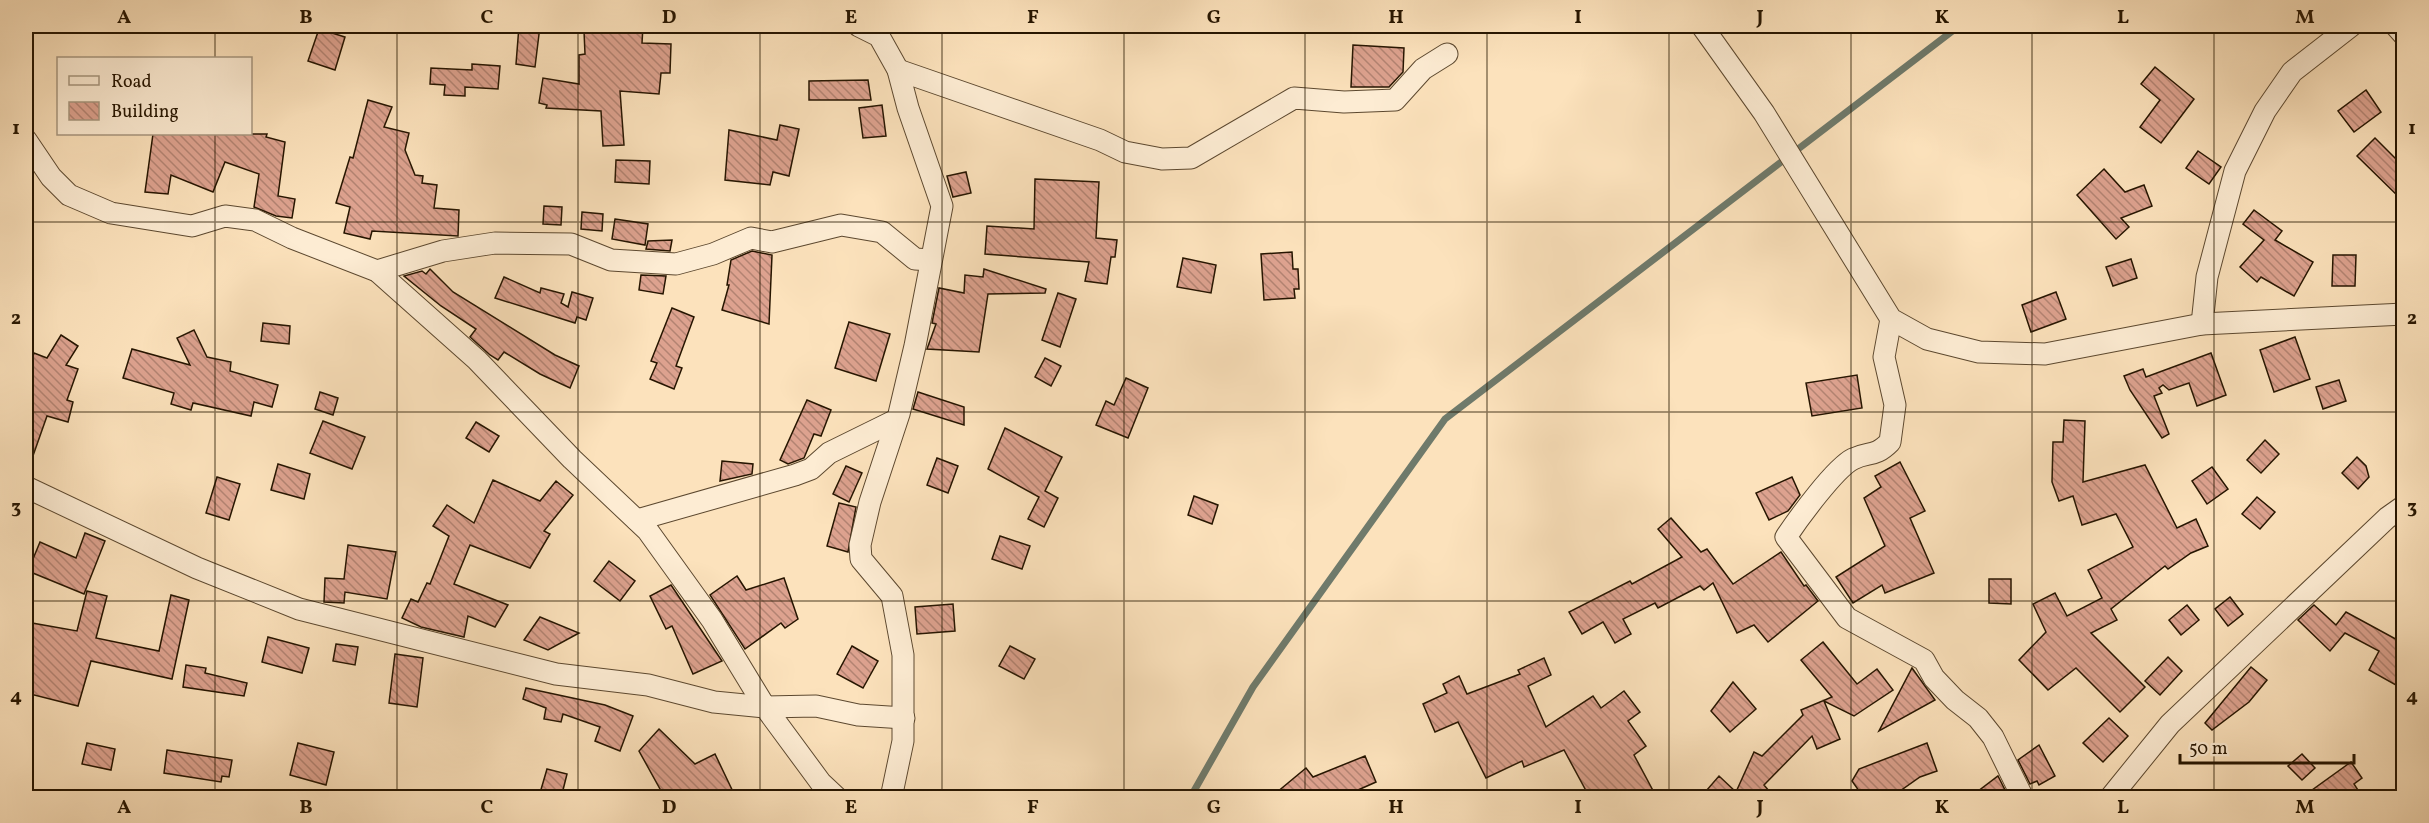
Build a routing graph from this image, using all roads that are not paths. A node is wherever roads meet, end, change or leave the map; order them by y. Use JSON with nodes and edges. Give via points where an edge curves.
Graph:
{"nodes":[{"id":1,"x":859,"y":26,"type":"edge"},
{"id":2,"x":1702,"y":26,"type":"edge"},
{"id":3,"x":2351,"y":26,"type":"edge"},
{"id":4,"x":2396,"y":26,"type":"edge"},
{"id":5,"x":2403,"y":34,"type":"edge"},
{"id":6,"x":1447,"y":54,"type":"dead end"},
{"id":7,"x":898,"y":70,"type":"junction"},
{"id":8,"x":26,"y":140,"type":"edge"},
{"id":9,"x":931,"y":260,"type":"junction"},
{"id":10,"x":377,"y":271,"type":"junction"},
{"id":11,"x":2403,"y":314,"type":"edge"},
{"id":12,"x":1891,"y":319,"type":"junction"},
{"id":13,"x":2202,"y":324,"type":"junction"},
{"id":14,"x":896,"y":420,"type":"junction"},
{"id":15,"x":27,"y":493,"type":"edge"},
{"id":16,"x":2403,"y":506,"type":"edge"},
{"id":17,"x":636,"y":520,"type":"junction"},
{"id":18,"x":765,"y":707,"type":"junction"},
{"id":19,"x":904,"y":718,"type":"junction"},
{"id":20,"x":837,"y":798,"type":"edge"},
{"id":21,"x":891,"y":798,"type":"edge"},
{"id":22,"x":2023,"y":798,"type":"edge"},
{"id":23,"x":2110,"y":798,"type":"edge"}],
"edges":[{"from":1,"to":7,"type":"street","via":[[879,36]]},
{"from":2,"to":12,"type":"street","via":[[1804,175]]},
{"from":3,"to":13,"type":"street","via":[[2292,72],[2265,111],[2235,171],[2207,277]]},
{"from":4,"to":5,"type":"street"},
{"from":6,"to":7,"type":"street","via":[[1423,69],[1395,100],[1293,98],[1191,158],[1162,159],[1125,152]]},
{"from":7,"to":9,"type":"street","via":[[942,206]]},
{"from":8,"to":10,"type":"street","via":[[51,177],[69,195],[111,213],[192,226],[225,216],[255,220]]},
{"from":9,"to":10,"type":"street","via":[[915,260],[882,232],[841,225],[772,242],[751,238],[676,264],[611,260],[571,244],[495,243],[443,251]]},
{"from":9,"to":14,"type":"street"},
{"from":10,"to":17,"type":"street","via":[[477,360]]},
{"from":11,"to":13,"type":"street"},
{"from":12,"to":13,"type":"street","via":[[1927,339],[1979,352],[2045,354]]},
{"from":12,"to":22,"type":"street","via":[[1884,357],[1895,405],[1890,442],[1876,454],[1852,459],[1809,504],[1786,537],[1847,618],[1924,660],[1934,678],[1978,718],[1993,737]]},
{"from":14,"to":17,"type":"street","via":[[829,453],[811,469],[795,476]]},
{"from":14,"to":19,"type":"street","via":[[860,545],[861,560],[892,596],[903,655]]},
{"from":15,"to":18,"type":"street","via":[[299,609],[556,674],[648,685],[714,702]]},
{"from":16,"to":23,"type":"street","via":[[2170,724]]},
{"from":17,"to":18,"type":"street","via":[[712,620]]},
{"from":18,"to":19,"type":"street","via":[[816,706],[858,715]]},
{"from":18,"to":20,"type":"street","via":[[821,783]]},
{"from":19,"to":21,"type":"street"}]}
